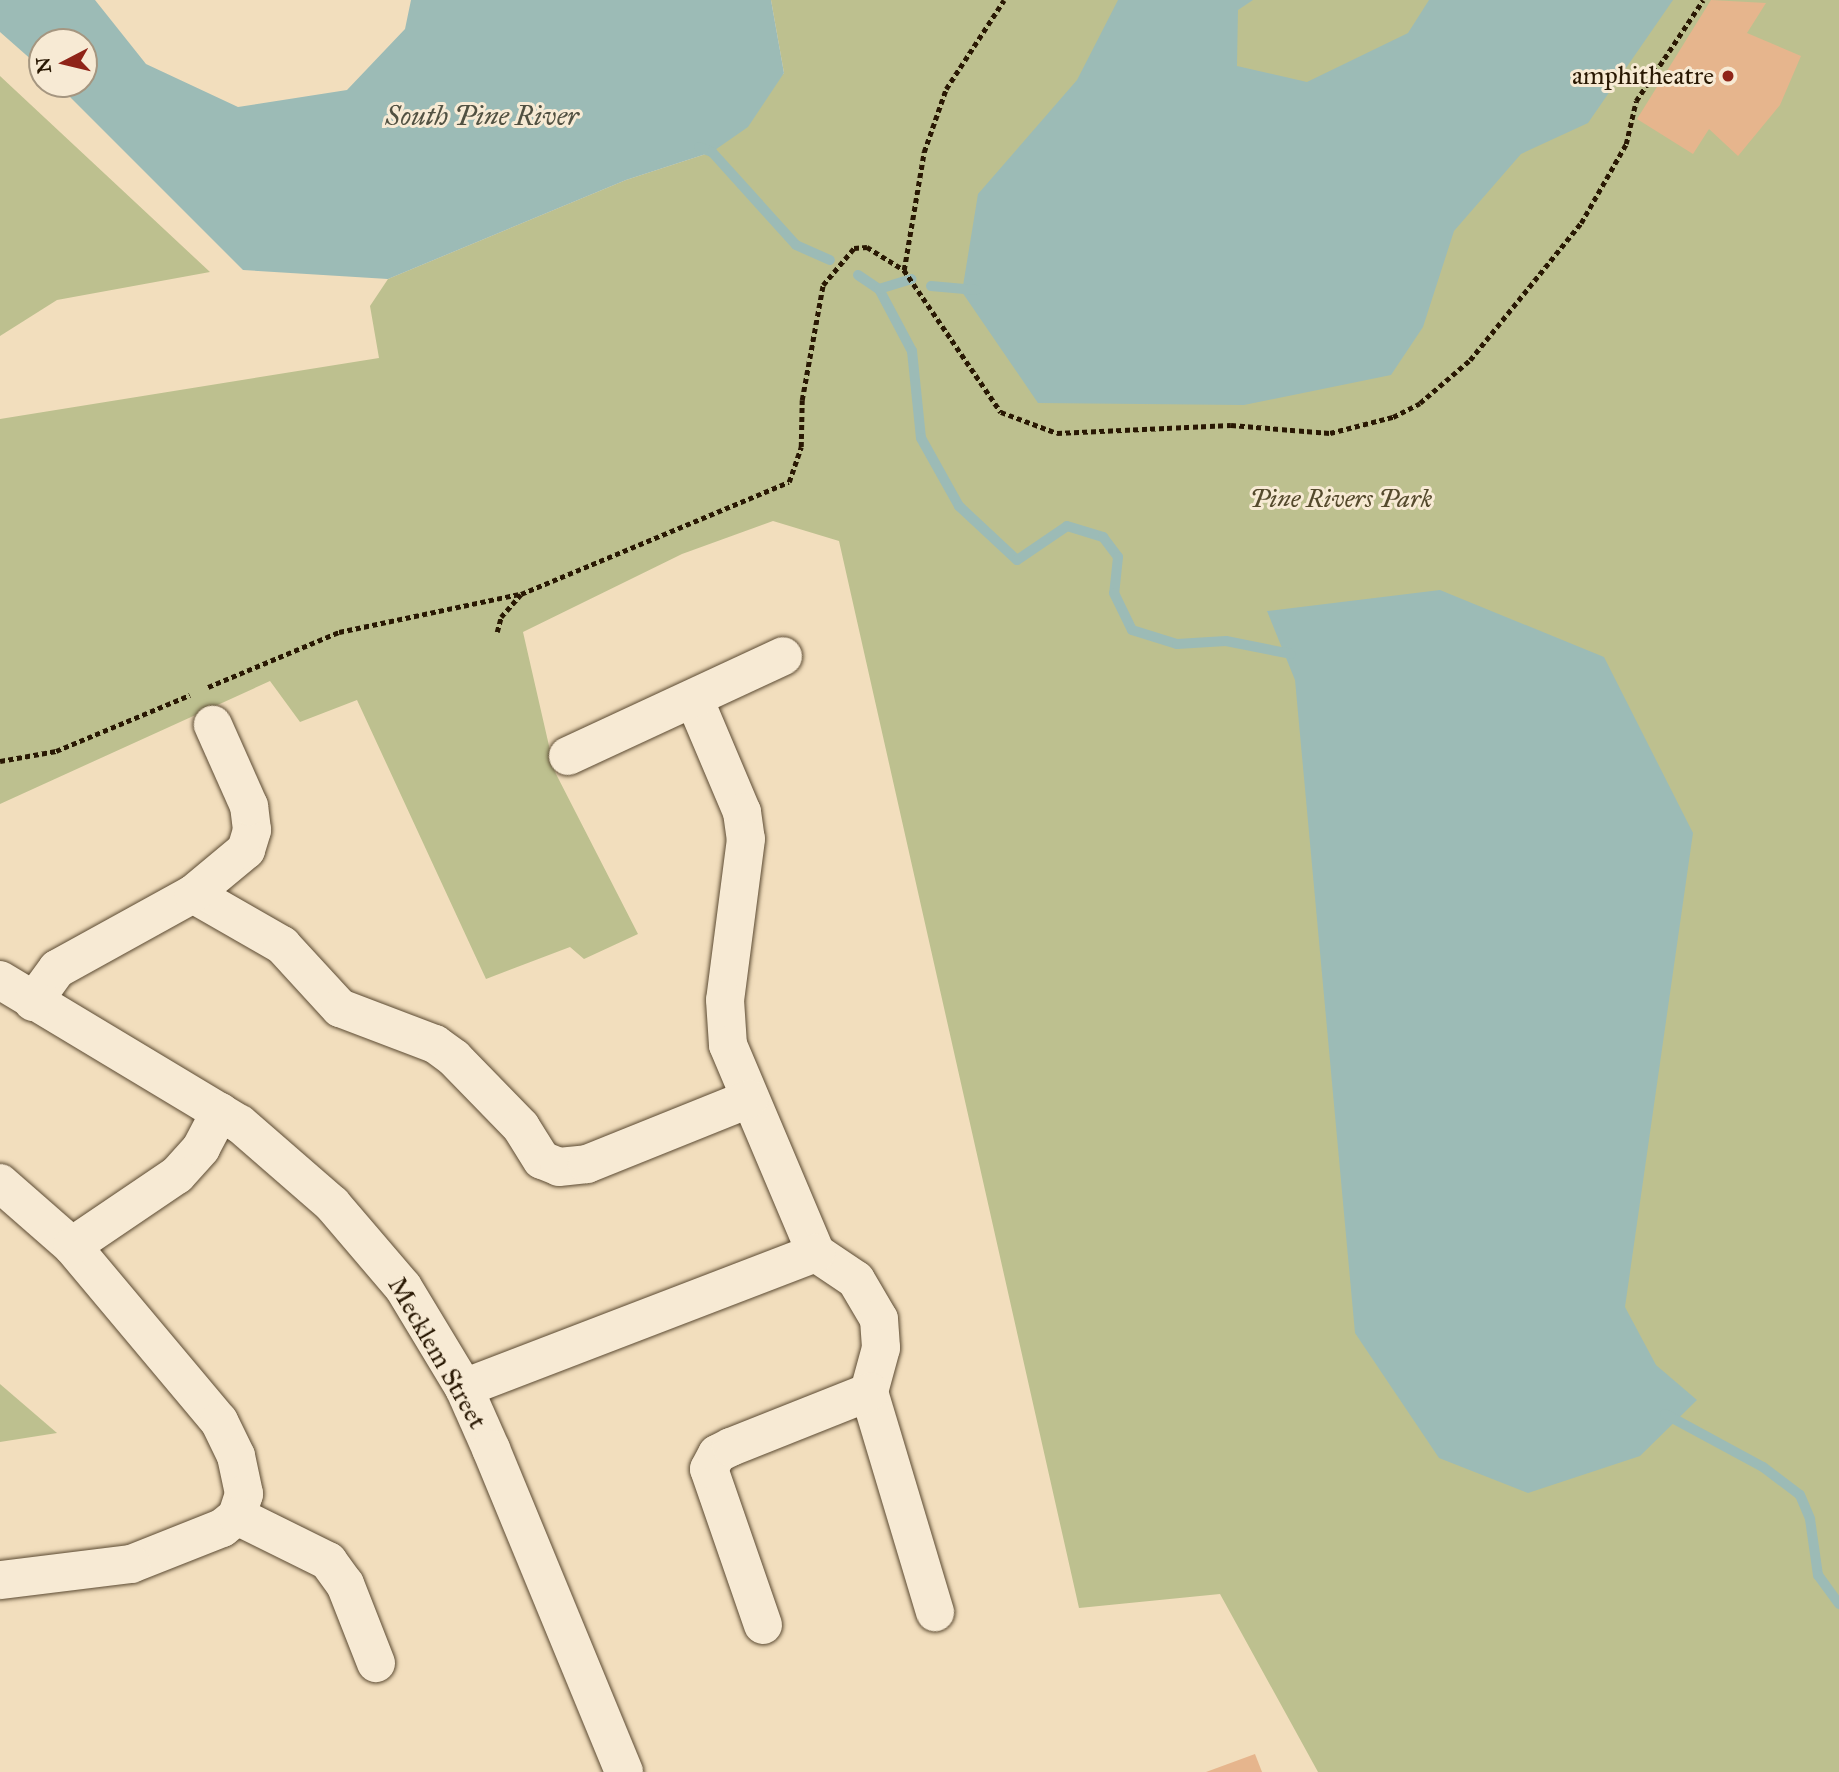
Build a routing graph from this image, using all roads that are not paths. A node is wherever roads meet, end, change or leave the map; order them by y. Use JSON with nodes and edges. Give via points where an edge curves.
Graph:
{"nodes":[{"id":1,"x":783,"y":656,"type":"dead end"},
{"id":2,"x":695,"y":701,"type":"junction"},
{"id":3,"x":213,"y":725,"type":"dead end"},
{"id":4,"x":568,"y":755,"type":"dead end"},
{"id":5,"x":193,"y":894,"type":"junction"},
{"id":6,"x":0,"y":980,"type":"edge"},
{"id":7,"x":33,"y":1002,"type":"junction"},
{"id":8,"x":749,"y":1099,"type":"junction"},
{"id":9,"x":220,"y":1112,"type":"junction"},
{"id":10,"x":0,"y":1182,"type":"edge"},
{"id":11,"x":72,"y":1246,"type":"junction"},
{"id":12,"x":816,"y":1253,"type":"junction"},
{"id":13,"x":464,"y":1388,"type":"junction"},
{"id":14,"x":869,"y":1392,"type":"junction"},
{"id":15,"x":237,"y":1517,"type":"junction"},
{"id":16,"x":0,"y":1580,"type":"edge"},
{"id":17,"x":935,"y":1612,"type":"dead end"},
{"id":18,"x":763,"y":1625,"type":"dead end"},
{"id":19,"x":376,"y":1663,"type":"dead end"},
{"id":20,"x":624,"y":1772,"type":"edge"}],
"edges":[{"from":1,"to":2,"type":"street"},
{"from":2,"to":4,"type":"street"},
{"from":2,"to":8,"type":"street","via":[[742,812],[746,839],[725,1000],[728,1045]]},
{"from":3,"to":5,"type":"street","via":[[249,806],[252,830],[246,850]]},
{"from":5,"to":7,"type":"street","via":[[57,969]]},
{"from":5,"to":8,"type":"street","via":[[282,946],[340,1008],[445,1051],[521,1127],[542,1160],[559,1167],[587,1164]]},
{"from":6,"to":7,"type":"street","name":"Mecklem Street"},
{"from":7,"to":9,"type":"street","name":"Mecklem Street"},
{"from":8,"to":12,"type":"street"},
{"from":9,"to":11,"type":"street","via":[[201,1148],[177,1175]]},
{"from":9,"to":13,"type":"street","name":"Mecklem Street","via":[[332,1205],[403,1287]]},
{"from":10,"to":11,"type":"street"},
{"from":11,"to":15,"type":"street","via":[[219,1421],[241,1474],[244,1494]]},
{"from":12,"to":13,"type":"street"},
{"from":12,"to":14,"type":"street","via":[[856,1280],[879,1319],[881,1348]]},
{"from":13,"to":20,"type":"street","name":"Mecklem Street","via":[[518,1507]]},
{"from":14,"to":17,"type":"street"},
{"from":14,"to":18,"type":"street","via":[[731,1447],[717,1454],[709,1469]]},
{"from":15,"to":16,"type":"street","via":[[222,1528],[131,1564]]},
{"from":15,"to":19,"type":"street","via":[[328,1561],[345,1584]]}]}
